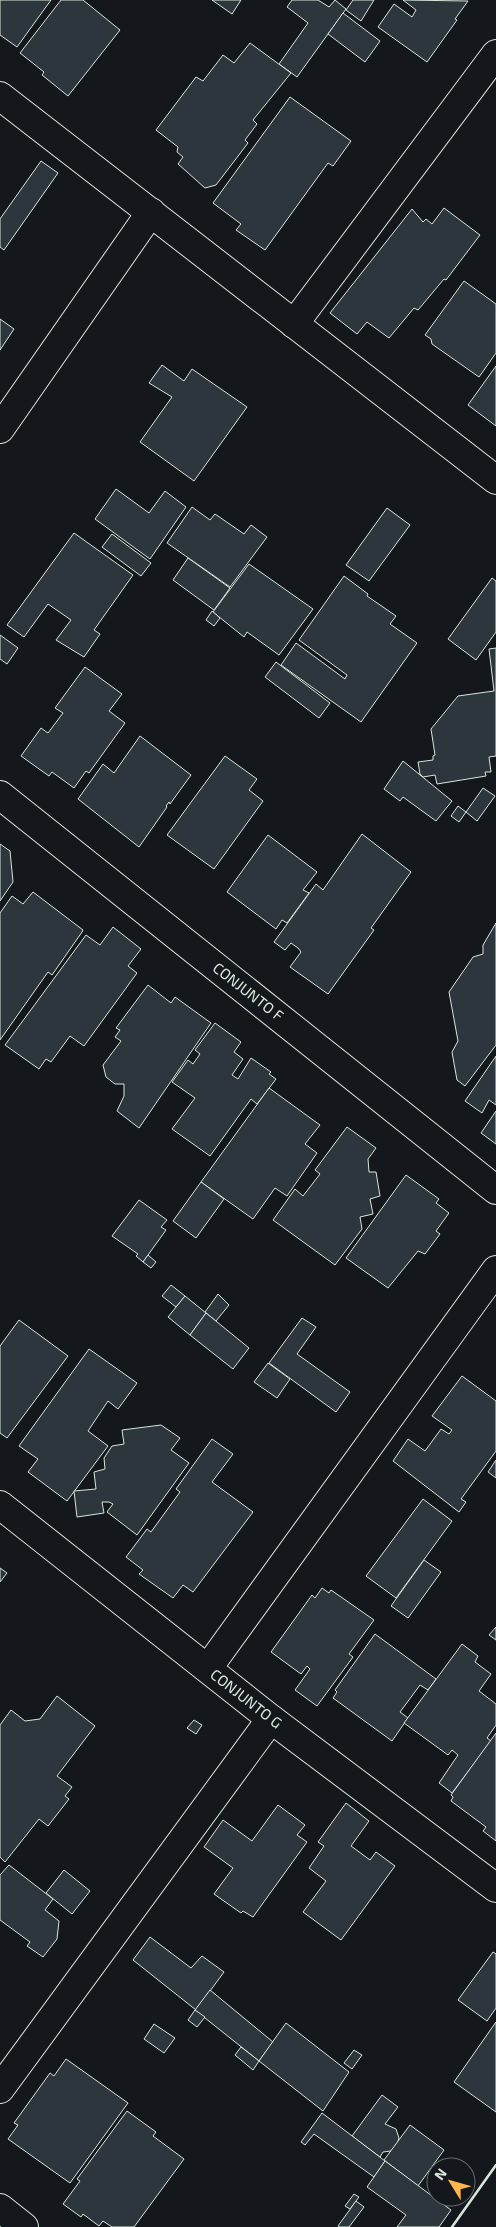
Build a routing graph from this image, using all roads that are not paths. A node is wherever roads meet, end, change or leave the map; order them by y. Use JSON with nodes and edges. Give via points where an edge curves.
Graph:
{"nodes":[{"id":1,"x":496,"y":54,"type":"edge"},
{"id":2,"x":0,"y":96,"type":"edge"},
{"id":3,"x":151,"y":212,"type":"junction"},
{"id":4,"x":294,"y":324,"type":"junction"},
{"id":5,"x":0,"y":429,"type":"edge"},
{"id":6,"x":496,"y":480,"type":"edge"},
{"id":7,"x":0,"y":795,"type":"edge"},
{"id":8,"x":496,"y":1190,"type":"edge"},
{"id":9,"x":496,"y":1270,"type":"edge"},
{"id":10,"x":0,"y":1505,"type":"edge"},
{"id":11,"x":208,"y":1668,"type":"junction"},
{"id":12,"x":271,"y":1719,"type":"junction"},
{"id":13,"x":496,"y":1888,"type":"edge"},
{"id":14,"x":0,"y":2090,"type":"edge"},
{"id":15,"x":0,"y":2208,"type":"edge"},
{"id":16,"x":24,"y":2227,"type":"edge"}],
"edges":[{"from":1,"to":4,"type":"street"},
{"from":2,"to":3,"type":"street"},
{"from":3,"to":4,"type":"street"},
{"from":3,"to":5,"type":"street"},
{"from":4,"to":6,"type":"street"},
{"from":7,"to":8,"type":"street","name":"CONJUNTO F"},
{"from":9,"to":11,"type":"street"},
{"from":10,"to":11,"type":"street","name":"CONJUNTO G"},
{"from":11,"to":12,"type":"street","name":"CONJUNTO G"},
{"from":12,"to":13,"type":"street","name":"CONJUNTO G"},
{"from":12,"to":14,"type":"street"},
{"from":15,"to":16,"type":"street"}]}
